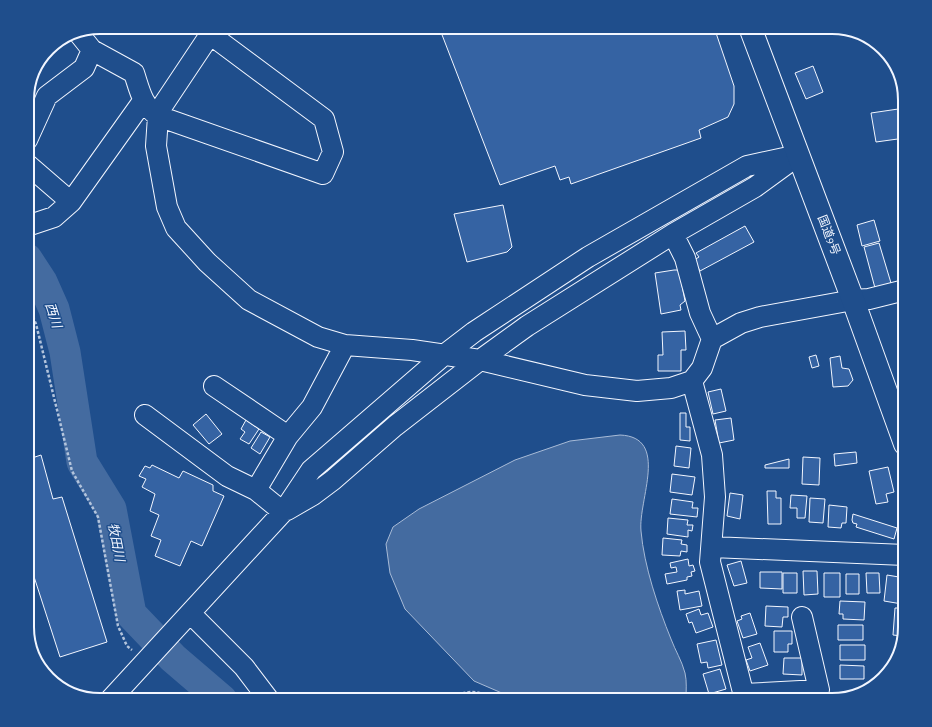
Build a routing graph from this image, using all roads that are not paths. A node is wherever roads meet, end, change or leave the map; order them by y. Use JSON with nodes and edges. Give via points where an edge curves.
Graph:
{"nodes":[{"id":1,"x":211,"y":34,"type":"edge"},
{"id":2,"x":217,"y":34,"type":"edge"},
{"id":3,"x":753,"y":34,"type":"edge"},
{"id":4,"x":81,"y":37,"type":"edge"},
{"id":5,"x":92,"y":50,"type":"junction"},
{"id":6,"x":143,"y":101,"type":"junction"},
{"id":7,"x":158,"y":116,"type":"junction"},
{"id":8,"x":34,"y":125,"type":"edge"},
{"id":9,"x":798,"y":155,"type":"junction"},
{"id":10,"x":34,"y":170,"type":"edge"},
{"id":11,"x":71,"y":202,"type":"junction"},
{"id":12,"x":34,"y":224,"type":"edge"},
{"id":13,"x":673,"y":234,"type":"junction"},
{"id":14,"x":898,"y":292,"type":"edge"},
{"id":15,"x":853,"y":300,"type":"junction"},
{"id":16,"x":712,"y":339,"type":"junction"},
{"id":17,"x":345,"y":345,"type":"junction"},
{"id":18,"x":444,"y":356,"type":"junction"},
{"id":19,"x":480,"y":360,"type":"junction"},
{"id":20,"x":692,"y":381,"type":"junction"},
{"id":21,"x":214,"y":386,"type":"dead end"},
{"id":22,"x":145,"y":415,"type":"dead end"},
{"id":23,"x":898,"y":425,"type":"edge"},
{"id":24,"x":288,"y":436,"type":"junction"},
{"id":25,"x":256,"y":490,"type":"junction"},
{"id":26,"x":283,"y":512,"type":"junction"},
{"id":27,"x":712,"y":546,"type":"junction"},
{"id":28,"x":898,"y":555,"type":"edge"},
{"id":29,"x":190,"y":613,"type":"junction"},
{"id":30,"x":802,"y":617,"type":"dead end"},
{"id":31,"x":117,"y":693,"type":"edge"},
{"id":32,"x":264,"y":693,"type":"edge"},
{"id":33,"x":743,"y":693,"type":"edge"},
{"id":34,"x":787,"y":693,"type":"edge"}],
"edges":[{"from":1,"to":7,"type":"street"},
{"from":2,"to":7,"type":"street","via":[[324,119],[333,152],[323,174]]},
{"from":3,"to":9,"type":"highway","name":"国道9号"},
{"from":4,"to":5,"type":"street"},
{"from":5,"to":6,"type":"street","via":[[134,73]]},
{"from":5,"to":8,"type":"street","via":[[84,68],[47,96]]},
{"from":6,"to":7,"type":"street","via":[[148,109]]},
{"from":6,"to":11,"type":"street"},
{"from":7,"to":17,"type":"street","via":[[156,146],[167,207],[176,228],[207,262],[249,300],[318,337]]},
{"from":9,"to":13,"type":"street","via":[[755,186]]},
{"from":9,"to":15,"type":"highway","name":"国道9号"},
{"from":9,"to":18,"type":"street","via":[[747,166],[588,257],[474,332]]},
{"from":10,"to":11,"type":"street"},
{"from":11,"to":12,"type":"street","via":[[54,217]]},
{"from":13,"to":16,"type":"street","via":[[686,258],[700,313]]},
{"from":13,"to":19,"type":"street","via":[[594,283]]},
{"from":14,"to":15,"type":"street"},
{"from":15,"to":16,"type":"street","via":[[760,317],[741,323]]},
{"from":15,"to":23,"type":"highway","name":"国道9号"},
{"from":16,"to":20,"type":"street","via":[[702,368]]},
{"from":17,"to":18,"type":"street","via":[[412,350]]},
{"from":17,"to":24,"type":"street","via":[[312,407]]},
{"from":18,"to":19,"type":"street"},
{"from":18,"to":26,"type":"street","via":[[311,470]]},
{"from":19,"to":20,"type":"street","via":[[585,385],[637,391],[671,388]]},
{"from":19,"to":26,"type":"street","via":[[395,426],[333,480]]},
{"from":20,"to":27,"type":"street","via":[[712,454],[715,497]]},
{"from":21,"to":24,"type":"street"},
{"from":22,"to":25,"type":"street","via":[[227,476]]},
{"from":24,"to":25,"type":"street"},
{"from":25,"to":26,"type":"street"},
{"from":26,"to":29,"type":"street"},
{"from":27,"to":28,"type":"street"},
{"from":27,"to":33,"type":"street","via":[[710,562]]},
{"from":29,"to":31,"type":"street"},
{"from":29,"to":32,"type":"street","via":[[244,667]]},
{"from":30,"to":34,"type":"street","via":[[819,690]]}]}
